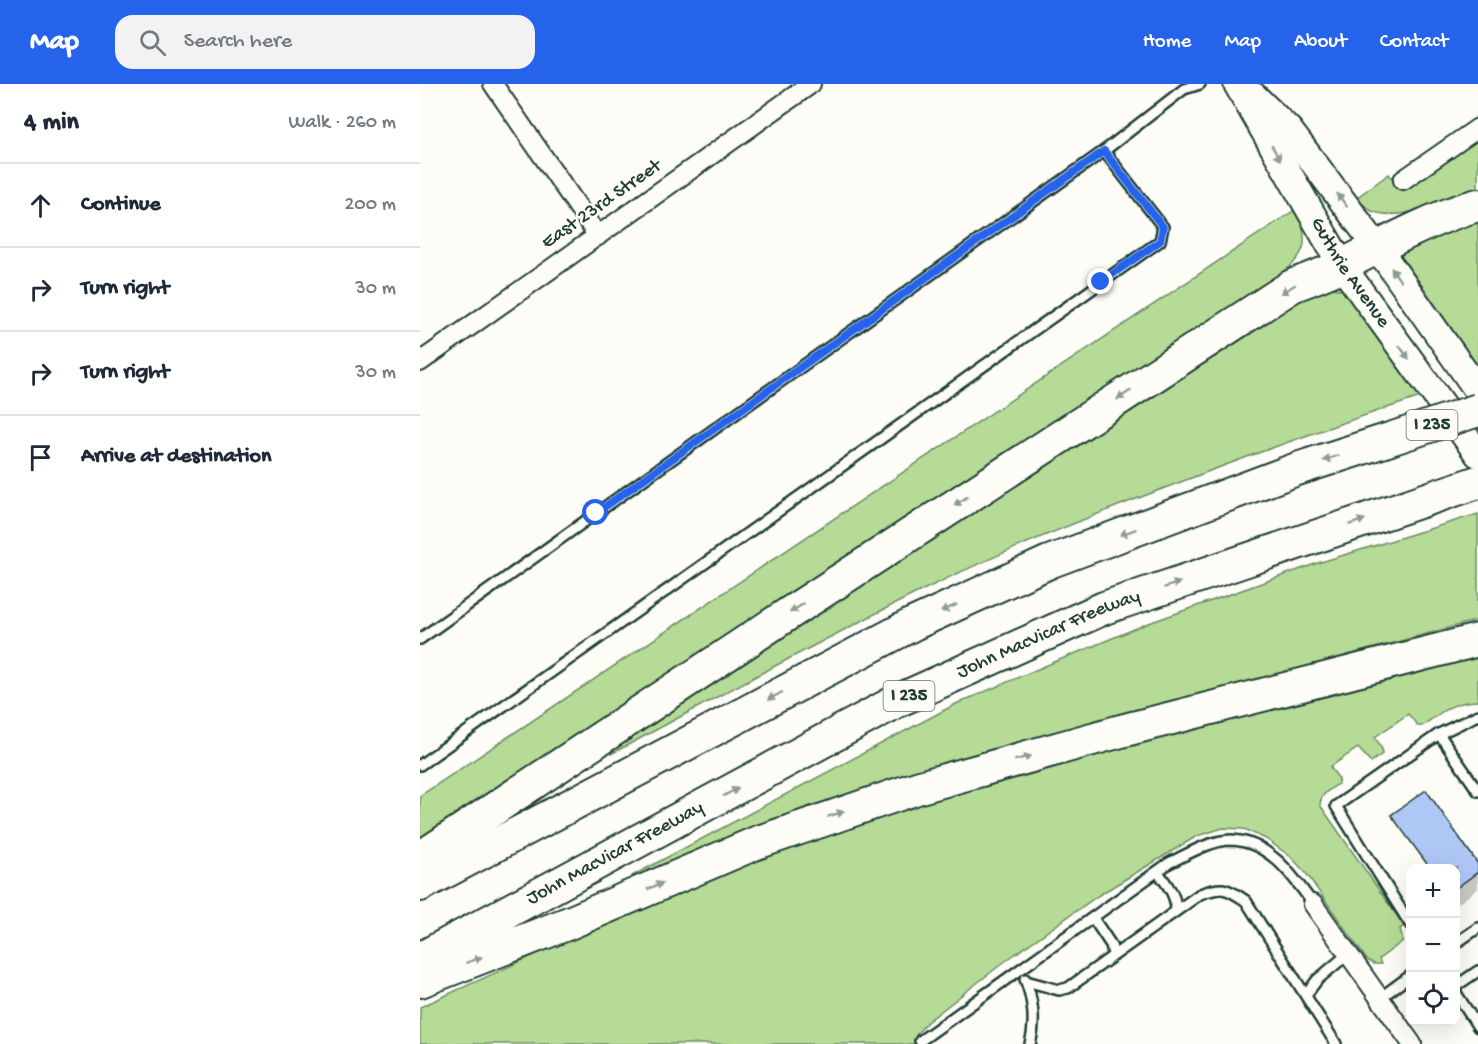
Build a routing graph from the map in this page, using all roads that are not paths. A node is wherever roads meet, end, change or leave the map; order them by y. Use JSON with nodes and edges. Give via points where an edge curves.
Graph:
{"nodes":[{"id":1,"x":493,"y":84,"type":"edge"},
{"id":2,"x":811,"y":84,"type":"edge"},
{"id":3,"x":1200,"y":84,"type":"edge"},
{"id":4,"x":1239,"y":84,"type":"edge"},
{"id":5,"x":1478,"y":128,"type":"edge"},
{"id":6,"x":1104,"y":151,"type":"junction"},
{"id":7,"x":1403,"y":180,"type":"dead end"},
{"id":8,"x":1478,"y":205,"type":"edge"},
{"id":9,"x":598,"y":236,"type":"junction"},
{"id":10,"x":1377,"y":247,"type":"junction"},
{"id":11,"x":1342,"y":266,"type":"junction"},
{"id":12,"x":420,"y":362,"type":"edge"},
{"id":13,"x":1478,"y":391,"type":"edge"},
{"id":14,"x":1478,"y":410,"type":"edge"},
{"id":15,"x":1478,"y":454,"type":"edge"},
{"id":16,"x":1478,"y":482,"type":"edge"},
{"id":17,"x":420,"y":639,"type":"edge"},
{"id":18,"x":1478,"y":640,"type":"edge"},
{"id":19,"x":1478,"y":715,"type":"edge"},
{"id":20,"x":1439,"y":734,"type":"junction"},
{"id":21,"x":420,"y":765,"type":"edge"},
{"id":22,"x":1474,"y":778,"type":"edge"},
{"id":23,"x":1478,"y":791,"type":"edge"},
{"id":24,"x":420,"y":858,"type":"edge"},
{"id":25,"x":1158,"y":872,"type":"junction"},
{"id":26,"x":420,"y":885,"type":"edge"},
{"id":27,"x":1313,"y":904,"type":"joint"},
{"id":28,"x":1176,"y":911,"type":"junction"},
{"id":29,"x":1093,"y":918,"type":"junction"},
{"id":30,"x":1406,"y":918,"type":"edge"},
{"id":31,"x":1478,"y":928,"type":"edge"},
{"id":32,"x":1460,"y":940,"type":"edge"},
{"id":33,"x":1349,"y":953,"type":"junction"},
{"id":34,"x":1113,"y":954,"type":"junction"},
{"id":35,"x":420,"y":959,"type":"edge"},
{"id":36,"x":1019,"y":970,"type":"junction"},
{"id":37,"x":1478,"y":971,"type":"edge"},
{"id":38,"x":1406,"y":979,"type":"edge"},
{"id":39,"x":420,"y":981,"type":"edge"},
{"id":40,"x":1026,"y":981,"type":"junction"},
{"id":41,"x":1460,"y":983,"type":"edge"},
{"id":42,"x":1306,"y":995,"type":"junction"},
{"id":43,"x":1380,"y":998,"type":"junction"},
{"id":44,"x":1460,"y":1000,"type":"edge"},
{"id":45,"x":1478,"y":1027,"type":"edge"},
{"id":46,"x":924,"y":1041,"type":"edge"},
{"id":47,"x":1030,"y":1044,"type":"edge"},
{"id":48,"x":1336,"y":1044,"type":"edge"},
{"id":49,"x":1412,"y":1044,"type":"edge"}],
"edges":[{"from":1,"to":9,"type":"street"},
{"from":2,"to":9,"type":"street","name":"East 23rd Street"},
{"from":3,"to":6,"type":"lane","via":[[1184,89]]},
{"from":10,"to":4,"type":"main road","name":"Guthrie Avenue","one_way":true,"via":[[1289,130]]},
{"from":4,"to":11,"type":"main road","name":"Guthrie Avenue","one_way":true},
{"from":5,"to":7,"type":"street"},
{"from":6,"to":17,"type":"lane"},
{"from":6,"to":21,"type":"lane","via":[[1163,227],[1160,241]]},
{"from":8,"to":10,"type":"highway"},
{"from":9,"to":12,"type":"street","name":"East 23rd Street"},
{"from":10,"to":11,"type":"highway"},
{"from":13,"to":10,"type":"main road","name":"Guthrie Avenue","one_way":true},
{"from":11,"to":15,"type":"main road","name":"Guthrie Avenue","one_way":true},
{"from":11,"to":24,"type":"highway","one_way":true,"via":[[1282,292]]},
{"from":14,"to":26,"type":"highway","number":"I 235","one_way":true,"bridge":true,"via":[[1297,469],[1049,562],[913,624]]},
{"from":35,"to":16,"type":"highway","name":"John MacVicar Freeway","number":"I 235","one_way":true,"via":[[897,701],[1104,608]]},
{"from":39,"to":18,"type":"highway","one_way":true,"via":[[756,843],[920,786]]},
{"from":19,"to":20,"type":"lane"},
{"from":20,"to":22,"type":"lane"},
{"from":20,"to":30,"type":"lane","via":[[1336,806]]},
{"from":22,"to":23,"type":"lane"},
{"from":25,"to":27,"type":"lane","via":[[1201,847],[1230,840],[1258,847],[1287,868]]},
{"from":25,"to":28,"type":"lane","via":[[1173,892]]},
{"from":25,"to":29,"type":"lane"},
{"from":27,"to":33,"type":"street"},
{"from":28,"to":34,"type":"lane"},
{"from":28,"to":42,"type":"lane","via":[[1217,887],[1230,890],[1246,901]]},
{"from":29,"to":34,"type":"lane"},
{"from":29,"to":36,"type":"lane"},
{"from":31,"to":32,"type":"lane"},
{"from":33,"to":42,"type":"lane","via":[[1317,980]]},
{"from":33,"to":43,"type":"street"},
{"from":34,"to":40,"type":"lane","via":[[1068,988],[1059,990]]},
{"from":36,"to":40,"type":"lane"},
{"from":36,"to":46,"type":"lane"},
{"from":37,"to":41,"type":"lane"},
{"from":38,"to":43,"type":"lane"},
{"from":40,"to":47,"type":"lane","via":[[1033,1016]]},
{"from":42,"to":48,"type":"lane"},
{"from":43,"to":49,"type":"street"},
{"from":44,"to":45,"type":"lane"}]}
